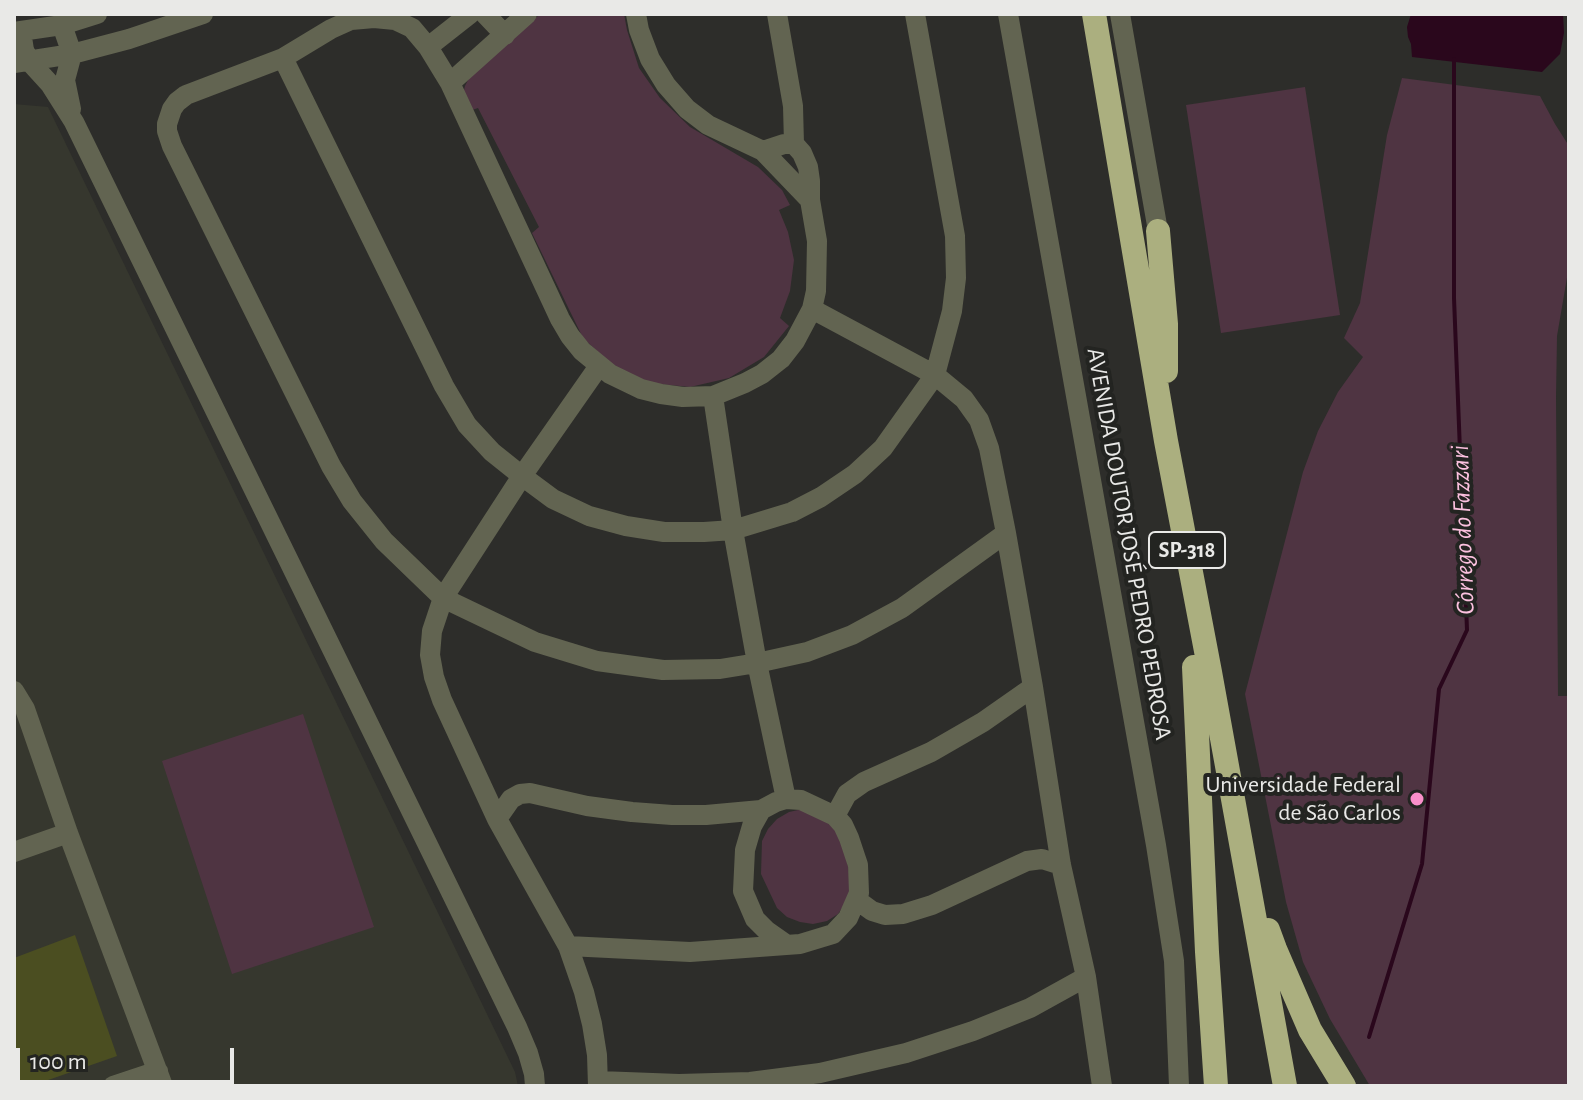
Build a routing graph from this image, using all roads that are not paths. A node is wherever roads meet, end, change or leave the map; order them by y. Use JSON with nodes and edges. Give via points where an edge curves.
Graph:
{"nodes":[{"id":1,"x":97,"y":14,"type":"edge"},
{"id":2,"x":203,"y":14,"type":"edge"},
{"id":3,"x":470,"y":14,"type":"edge"},
{"id":4,"x":485,"y":14,"type":"edge"},
{"id":5,"x":636,"y":14,"type":"edge"},
{"id":6,"x":777,"y":14,"type":"edge"},
{"id":7,"x":915,"y":14,"type":"edge"},
{"id":8,"x":1008,"y":14,"type":"edge"},
{"id":9,"x":1078,"y":14,"type":"edge"},
{"id":10,"x":1094,"y":14,"type":"edge"},
{"id":11,"x":1120,"y":14,"type":"edge"},
{"id":12,"x":524,"y":15,"type":"edge"},
{"id":13,"x":62,"y":25,"type":"junction"},
{"id":14,"x":18,"y":31,"type":"edge"},
{"id":15,"x":505,"y":35,"type":"junction"},
{"id":16,"x":428,"y":47,"type":"junction"},
{"id":17,"x":72,"y":54,"type":"junction"},
{"id":18,"x":283,"y":58,"type":"junction"},
{"id":19,"x":22,"y":62,"type":"edge"},
{"id":20,"x":450,"y":83,"type":"junction"},
{"id":21,"x":74,"y":122,"type":"junction"},
{"id":22,"x":794,"y":144,"type":"junction"},
{"id":23,"x":763,"y":151,"type":"junction"},
{"id":24,"x":810,"y":200,"type":"junction"},
{"id":25,"x":1158,"y":231,"type":"joint"},
{"id":26,"x":812,"y":309,"type":"junction"},
{"id":27,"x":599,"y":366,"type":"junction"},
{"id":28,"x":935,"y":375,"type":"junction"},
{"id":29,"x":713,"y":396,"type":"junction"},
{"id":30,"x":1166,"y":441,"type":"junction"},
{"id":31,"x":522,"y":476,"type":"junction"},
{"id":32,"x":733,"y":530,"type":"junction"},
{"id":33,"x":1006,"y":533,"type":"junction"},
{"id":34,"x":443,"y":598,"type":"junction"},
{"id":35,"x":757,"y":663,"type":"junction"},
{"id":36,"x":1194,"y":667,"type":"junction"},
{"id":37,"x":1033,"y":687,"type":"junction"},
{"id":38,"x":14,"y":691,"type":"edge"},
{"id":39,"x":786,"y":799,"type":"junction"},
{"id":40,"x":761,"y":810,"type":"junction"},
{"id":41,"x":835,"y":816,"type":"junction"},
{"id":42,"x":497,"y":819,"type":"junction"},
{"id":43,"x":68,"y":833,"type":"junction"},
{"id":44,"x":14,"y":852,"type":"edge"},
{"id":45,"x":1243,"y":853,"type":"junction"},
{"id":46,"x":1061,"y":865,"type":"junction"},
{"id":47,"x":857,"y":900,"type":"junction"},
{"id":48,"x":787,"y":945,"type":"junction"},
{"id":49,"x":568,"y":946,"type":"junction"},
{"id":50,"x":1086,"y":977,"type":"junction"},
{"id":51,"x":161,"y":1079,"type":"edge"},
{"id":52,"x":598,"y":1083,"type":"edge"},
{"id":53,"x":113,"y":1086,"type":"edge"},
{"id":54,"x":535,"y":1086,"type":"edge"},
{"id":55,"x":1102,"y":1086,"type":"edge"},
{"id":56,"x":1179,"y":1086,"type":"edge"},
{"id":57,"x":1216,"y":1086,"type":"edge"},
{"id":58,"x":1268,"y":1086,"type":"edge"},
{"id":59,"x":1285,"y":1086,"type":"edge"},
{"id":60,"x":1344,"y":1086,"type":"edge"}],
"edges":[{"from":1,"to":13,"type":"street"},
{"from":2,"to":17,"type":"street"},
{"from":3,"to":16,"type":"street"},
{"from":4,"to":15,"type":"street"},
{"from":5,"to":23,"type":"street","via":[[650,59],[687,109]]},
{"from":6,"to":22,"type":"street"},
{"from":7,"to":28,"type":"street","via":[[955,236],[952,311]]},
{"from":8,"to":56,"type":"street","name":"AVENIDA DOUTOR JOSÉ PEDRO PEDROSA","via":[[1156,845],[1174,961]]},
{"from":9,"to":36,"type":"highway","number":"SP-318"},
{"from":10,"to":30,"type":"highway","number":"SP-318"},
{"from":11,"to":25,"type":"street"},
{"from":12,"to":15,"type":"street"},
{"from":13,"to":14,"type":"street"},
{"from":13,"to":17,"type":"street"},
{"from":14,"to":19,"type":"street"},
{"from":15,"to":20,"type":"street"},
{"from":16,"to":18,"type":"street","via":[[412,28],[374,18],[351,20]]},
{"from":16,"to":20,"type":"street"},
{"from":17,"to":19,"type":"street"},
{"from":17,"to":21,"type":"street","via":[[65,80]]},
{"from":18,"to":31,"type":"street","via":[[444,386],[467,425]]},
{"from":18,"to":34,"type":"street","via":[[186,95],[169,115],[169,139],[338,478],[384,541]]},
{"from":19,"to":21,"type":"street","via":[[50,84]]},
{"from":20,"to":27,"type":"street","via":[[560,319]]},
{"from":21,"to":54,"type":"street","via":[[517,1027]]},
{"from":22,"to":23,"type":"street"},
{"from":22,"to":24,"type":"street","via":[[808,167]]},
{"from":23,"to":24,"type":"street"},
{"from":24,"to":26,"type":"street","via":[[817,241]]},
{"from":25,"to":30,"type":"highway","via":[[1166,324]]},
{"from":26,"to":28,"type":"street"},
{"from":26,"to":29,"type":"street","via":[[781,359],[762,374]]},
{"from":27,"to":29,"type":"street","via":[[661,394]]},
{"from":27,"to":31,"type":"street"},
{"from":28,"to":32,"type":"street","via":[[883,448],[855,474],[792,512]]},
{"from":28,"to":33,"type":"street","via":[[979,420]]},
{"from":29,"to":32,"type":"street"},
{"from":30,"to":45,"type":"highway","number":"SP-318"},
{"from":31,"to":32,"type":"street","via":[[553,499],[626,526],[664,532]]},
{"from":31,"to":34,"type":"street"},
{"from":32,"to":35,"type":"street"},
{"from":33,"to":35,"type":"street","via":[[902,608],[852,635]]},
{"from":33,"to":37,"type":"street"},
{"from":34,"to":35,"type":"street","via":[[535,642],[597,661],[663,670]]},
{"from":34,"to":42,"type":"street","via":[[432,631],[434,677]]},
{"from":35,"to":39,"type":"street"},
{"from":36,"to":57,"type":"highway"},
{"from":36,"to":58,"type":"highway","number":"SP-318"},
{"from":37,"to":41,"type":"street","via":[[931,752],[864,782],[847,794]]},
{"from":37,"to":46,"type":"street"},
{"from":38,"to":43,"type":"street"},
{"from":39,"to":40,"type":"street"},
{"from":39,"to":41,"type":"street"},
{"from":40,"to":42,"type":"street","via":[[706,815],[632,812],[530,793],[511,799]]},
{"from":40,"to":48,"type":"street","via":[[745,850],[743,891],[755,919]]},
{"from":41,"to":47,"type":"street","via":[[858,865]]},
{"from":42,"to":49,"type":"street"},
{"from":43,"to":44,"type":"street"},
{"from":43,"to":51,"type":"street"},
{"from":45,"to":59,"type":"highway","number":"SP-318"},
{"from":45,"to":60,"type":"highway","via":[[1275,949],[1310,1030]]},
{"from":46,"to":47,"type":"street","via":[[1027,861],[903,914],[885,915]]},
{"from":46,"to":50,"type":"street"},
{"from":47,"to":48,"type":"street","via":[[833,934]]},
{"from":48,"to":49,"type":"street","via":[[690,952]]},
{"from":49,"to":52,"type":"street","via":[[592,1024]]},
{"from":50,"to":52,"type":"street","via":[[973,1031],[820,1073],[707,1084]]},
{"from":50,"to":55,"type":"street"},
{"from":51,"to":53,"type":"street"}]}
